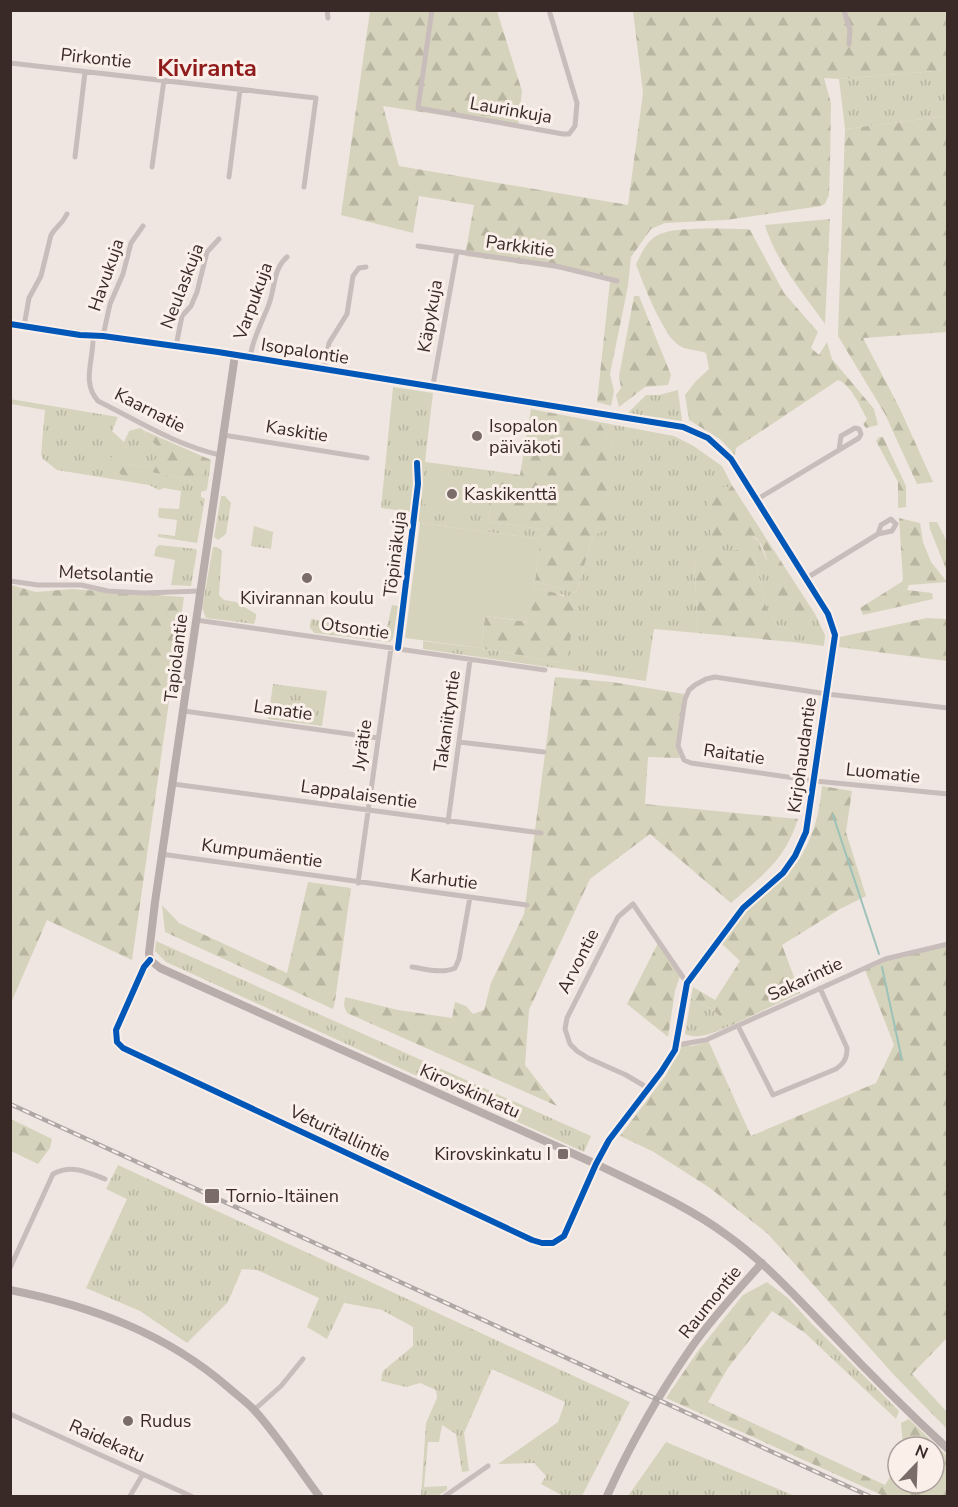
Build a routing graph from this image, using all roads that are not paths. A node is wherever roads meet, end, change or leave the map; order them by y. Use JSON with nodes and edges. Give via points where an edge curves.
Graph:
{"nodes":[{"id":1,"x":327,"y":10,"type":"edge"},
{"id":2,"x":432,"y":10,"type":"edge"},
{"id":3,"x":549,"y":10,"type":"edge"},
{"id":4,"x":844,"y":10,"type":"edge"},
{"id":5,"x":328,"y":18,"type":"dead end"},
{"id":6,"x":849,"y":44,"type":"dead end"},
{"id":7,"x":10,"y":63,"type":"edge"},
{"id":8,"x":85,"y":72,"type":"junction"},
{"id":9,"x":164,"y":80,"type":"junction"},
{"id":10,"x":240,"y":90,"type":"junction"},
{"id":11,"x":75,"y":157,"type":"dead end"},
{"id":12,"x":152,"y":167,"type":"dead end"},
{"id":13,"x":229,"y":177,"type":"dead end"},
{"id":14,"x":304,"y":187,"type":"dead end"},
{"id":15,"x":67,"y":214,"type":"dead end"},
{"id":16,"x":143,"y":226,"type":"dead end"},
{"id":17,"x":219,"y":239,"type":"dead end"},
{"id":18,"x":418,"y":246,"type":"dead end"},
{"id":19,"x":457,"y":252,"type":"junction"},
{"id":20,"x":287,"y":257,"type":"dead end"},
{"id":21,"x":366,"y":267,"type":"dead end"},
{"id":22,"x":617,"y":281,"type":"dead end"},
{"id":23,"x":10,"y":324,"type":"edge"},
{"id":24,"x":24,"y":326,"type":"junction"},
{"id":25,"x":93,"y":336,"type":"junction"},
{"id":26,"x":103,"y":336,"type":"junction"},
{"id":27,"x":176,"y":346,"type":"junction"},
{"id":28,"x":235,"y":355,"type":"junction"},
{"id":29,"x":250,"y":357,"type":"junction"},
{"id":30,"x":324,"y":369,"type":"junction"},
{"id":31,"x":433,"y":385,"type":"junction"},
{"id":32,"x":594,"y":412,"type":"joint"},
{"id":33,"x":223,"y":435,"type":"junction"},
{"id":34,"x":839,"y":450,"type":"junction"},
{"id":35,"x":220,"y":455,"type":"junction"},
{"id":36,"x":367,"y":458,"type":"dead end"},
{"id":37,"x":756,"y":500,"type":"junction"},
{"id":38,"x":878,"y":534,"type":"dead end"},
{"id":39,"x":805,"y":579,"type":"junction"},
{"id":40,"x":10,"y":581,"type":"edge"},
{"id":41,"x":200,"y":591,"type":"junction"},
{"id":42,"x":196,"y":620,"type":"junction"},
{"id":43,"x":391,"y":648,"type":"junction"},
{"id":44,"x":470,"y":660,"type":"junction"},
{"id":45,"x":545,"y":670,"type":"dead end"},
{"id":46,"x":826,"y":694,"type":"junction"},
{"id":47,"x":948,"y":708,"type":"edge"},
{"id":48,"x":184,"y":711,"type":"junction"},
{"id":49,"x":378,"y":738,"type":"junction"},
{"id":50,"x":459,"y":742,"type":"junction"},
{"id":51,"x":544,"y":752,"type":"dead end"},
{"id":52,"x":815,"y":781,"type":"junction"},
{"id":53,"x":173,"y":784,"type":"junction"},
{"id":54,"x":948,"y":794,"type":"edge"},
{"id":55,"x":368,"y":810,"type":"junction"},
{"id":56,"x":447,"y":822,"type":"junction"},
{"id":57,"x":542,"y":833,"type":"dead end"},
{"id":58,"x":161,"y":854,"type":"junction"},
{"id":59,"x":358,"y":883,"type":"junction"},
{"id":60,"x":470,"y":897,"type":"junction"},
{"id":61,"x":527,"y":905,"type":"dead end"},
{"id":62,"x":948,"y":944,"type":"edge"},
{"id":63,"x":152,"y":962,"type":"junction"},
{"id":64,"x":412,"y":967,"type":"dead end"},
{"id":65,"x":687,"y":984,"type":"junction"},
{"id":66,"x":820,"y":988,"type":"junction"},
{"id":67,"x":738,"y":1026,"type":"junction"},
{"id":68,"x":677,"y":1044,"type":"junction"},
{"id":69,"x":648,"y":1088,"type":"junction"},
{"id":70,"x":596,"y":1164,"type":"junction"},
{"id":71,"x":105,"y":1179,"type":"dead end"},
{"id":72,"x":762,"y":1263,"type":"junction"},
{"id":73,"x":10,"y":1268,"type":"edge"},
{"id":74,"x":10,"y":1290,"type":"edge"},
{"id":75,"x":303,"y":1359,"type":"dead end"},
{"id":76,"x":254,"y":1410,"type":"junction"},
{"id":77,"x":10,"y":1414,"type":"edge"},
{"id":78,"x":948,"y":1449,"type":"edge"},
{"id":79,"x":488,"y":1466,"type":"dead end"},
{"id":80,"x":143,"y":1474,"type":"junction"},
{"id":81,"x":318,"y":1496,"type":"edge"},
{"id":82,"x":130,"y":1497,"type":"edge"},
{"id":83,"x":191,"y":1497,"type":"edge"},
{"id":84,"x":445,"y":1497,"type":"edge"},
{"id":85,"x":607,"y":1497,"type":"edge"}],
"edges":[{"from":1,"to":5,"type":"street"},
{"from":2,"to":3,"type":"street","name":"Laurinkuja","via":[[418,108],[569,134],[575,126],[577,103]]},
{"from":4,"to":6,"type":"street","via":[[850,30]]},
{"from":7,"to":8,"type":"street","name":"Pirkontie"},
{"from":8,"to":9,"type":"street","name":"Pirkontie"},
{"from":8,"to":11,"type":"street"},
{"from":9,"to":10,"type":"street","name":"Pirkontie"},
{"from":9,"to":12,"type":"street"},
{"from":10,"to":13,"type":"street"},
{"from":10,"to":14,"type":"street","name":"Pirkontie","via":[[316,98]]},
{"from":15,"to":24,"type":"street","via":[[51,235],[41,276],[29,298]]},
{"from":16,"to":26,"type":"street","name":"Havukuja","via":[[131,243]]},
{"from":17,"to":27,"type":"street","name":"Neulaskuja","via":[[207,252],[197,292],[182,316]]},
{"from":18,"to":19,"type":"street","name":"Parkkitie"},
{"from":19,"to":22,"type":"street","name":"Parkkitie","via":[[572,268]]},
{"from":19,"to":31,"type":"street","name":"Käpykuja"},
{"from":20,"to":29,"type":"street","name":"Varpukuja","via":[[277,269],[270,303],[256,332]]},
{"from":21,"to":30,"type":"street","via":[[358,268],[353,276],[347,314],[329,343]]},
{"from":23,"to":24,"type":"street","name":"Isopalontie"},
{"from":24,"to":25,"type":"street","name":"Isopalontie"},
{"from":25,"to":26,"type":"street","name":"Isopalontie"},
{"from":25,"to":35,"type":"street","name":"Kaarnatie","via":[[88,383],[98,401],[190,447]]},
{"from":26,"to":27,"type":"street","name":"Isopalontie"},
{"from":27,"to":28,"type":"street","name":"Isopalontie"},
{"from":28,"to":29,"type":"street","name":"Isopalontie"},
{"from":28,"to":33,"type":"street","name":"Tapiolantie"},
{"from":29,"to":30,"type":"street","name":"Isopalontie"},
{"from":30,"to":31,"type":"street","name":"Isopalontie"},
{"from":31,"to":32,"type":"street","name":"Isopalontie"},
{"from":32,"to":37,"type":"street","name":"Kirjohaudantie","via":[[673,424],[708,438],[731,459]]},
{"from":33,"to":35,"type":"street","name":"Tapiolantie"},
{"from":33,"to":36,"type":"street","name":"Kaskitie"},
{"from":34,"to":34,"type":"street","via":[[859,438],[859,429],[841,436]]},
{"from":34,"to":37,"type":"street"},
{"from":35,"to":41,"type":"street","name":"Tapiolantie"},
{"from":37,"to":39,"type":"street","name":"Kirjohaudantie"},
{"from":38,"to":39,"type":"street"},
{"from":39,"to":46,"type":"street","name":"Kirjohaudantie","via":[[828,614],[835,635]]},
{"from":40,"to":41,"type":"street","name":"Metsolantie","via":[[144,593]]},
{"from":41,"to":42,"type":"street","name":"Tapiolantie"},
{"from":42,"to":43,"type":"street","name":"Otsontie"},
{"from":42,"to":48,"type":"street","name":"Tapiolantie"},
{"from":43,"to":44,"type":"street","name":"Otsontie"},
{"from":43,"to":49,"type":"street","name":"Jyrätie"},
{"from":44,"to":45,"type":"street","name":"Otsontie"},
{"from":44,"to":50,"type":"street","name":"Takaniityntie"},
{"from":46,"to":47,"type":"street"},
{"from":46,"to":52,"type":"street","name":"Kirjohaudantie"},
{"from":46,"to":52,"type":"street","name":"Raitatie","via":[[715,677],[705,679],[689,690],[685,699],[678,746],[684,760],[691,763]]},
{"from":48,"to":49,"type":"street","name":"Lanatie"},
{"from":48,"to":53,"type":"street","name":"Tapiolantie"},
{"from":49,"to":55,"type":"street","name":"Jyrätie"},
{"from":50,"to":51,"type":"street"},
{"from":50,"to":56,"type":"street","name":"Takaniityntie"},
{"from":52,"to":54,"type":"street","name":"Luomatie"},
{"from":52,"to":65,"type":"street","name":"Kirjohaudantie","via":[[806,832],[795,856],[783,873],[743,908]]},
{"from":53,"to":55,"type":"street","name":"Lappalaisentie"},
{"from":53,"to":58,"type":"street","name":"Tapiolantie"},
{"from":55,"to":56,"type":"street","name":"Lappalaisentie"},
{"from":55,"to":59,"type":"street","name":"Jyrätie"},
{"from":56,"to":57,"type":"street","name":"Lappalaisentie"},
{"from":58,"to":59,"type":"street","name":"Kumpumäentie"},
{"from":58,"to":63,"type":"street","name":"Tapiolantie","via":[[149,953]]},
{"from":59,"to":60,"type":"street","name":"Karhutie"},
{"from":60,"to":61,"type":"street","name":"Karhutie"},
{"from":60,"to":64,"type":"street","via":[[455,968],[440,971]]},
{"from":62,"to":66,"type":"street","name":"Sakarintie","via":[[885,959]]},
{"from":63,"to":70,"type":"street","name":"Kirovskinkatu"},
{"from":63,"to":70,"type":"street","name":"Veturitallintie","via":[[144,967],[116,1030],[117,1042],[123,1048],[532,1240],[553,1243],[564,1236]]},
{"from":65,"to":68,"type":"street","name":"Kirjohaudantie"},
{"from":65,"to":69,"type":"street","name":"Arvontie","via":[[633,904],[618,917],[567,1018],[567,1037],[577,1051]]},
{"from":66,"to":67,"type":"street","name":"Sakarintie"},
{"from":66,"to":67,"type":"street","via":[[848,1048],[844,1064],[836,1070],[773,1095]]},
{"from":67,"to":68,"type":"street","name":"Sakarintie","via":[[706,1040]]},
{"from":68,"to":69,"type":"street","name":"Kirjohaudantie"},
{"from":69,"to":70,"type":"street","name":"Kirjohaudantie"},
{"from":70,"to":72,"type":"street","name":"Kirovskinkatu","via":[[689,1210]]},
{"from":71,"to":73,"type":"street","via":[[81,1169],[68,1168],[53,1174]]},
{"from":72,"to":78,"type":"street","name":"Raumontie"},
{"from":72,"to":85,"type":"street","name":"Raumontie","via":[[691,1348],[659,1398]]},
{"from":74,"to":76,"type":"street","via":[[93,1310],[140,1328],[195,1361]]},
{"from":75,"to":76,"type":"street"},
{"from":76,"to":81,"type":"street"},
{"from":77,"to":80,"type":"street","name":"Raidekatu"},
{"from":79,"to":84,"type":"street"},
{"from":80,"to":82,"type":"street"},
{"from":80,"to":83,"type":"street","name":"Raidekatu"}]}
